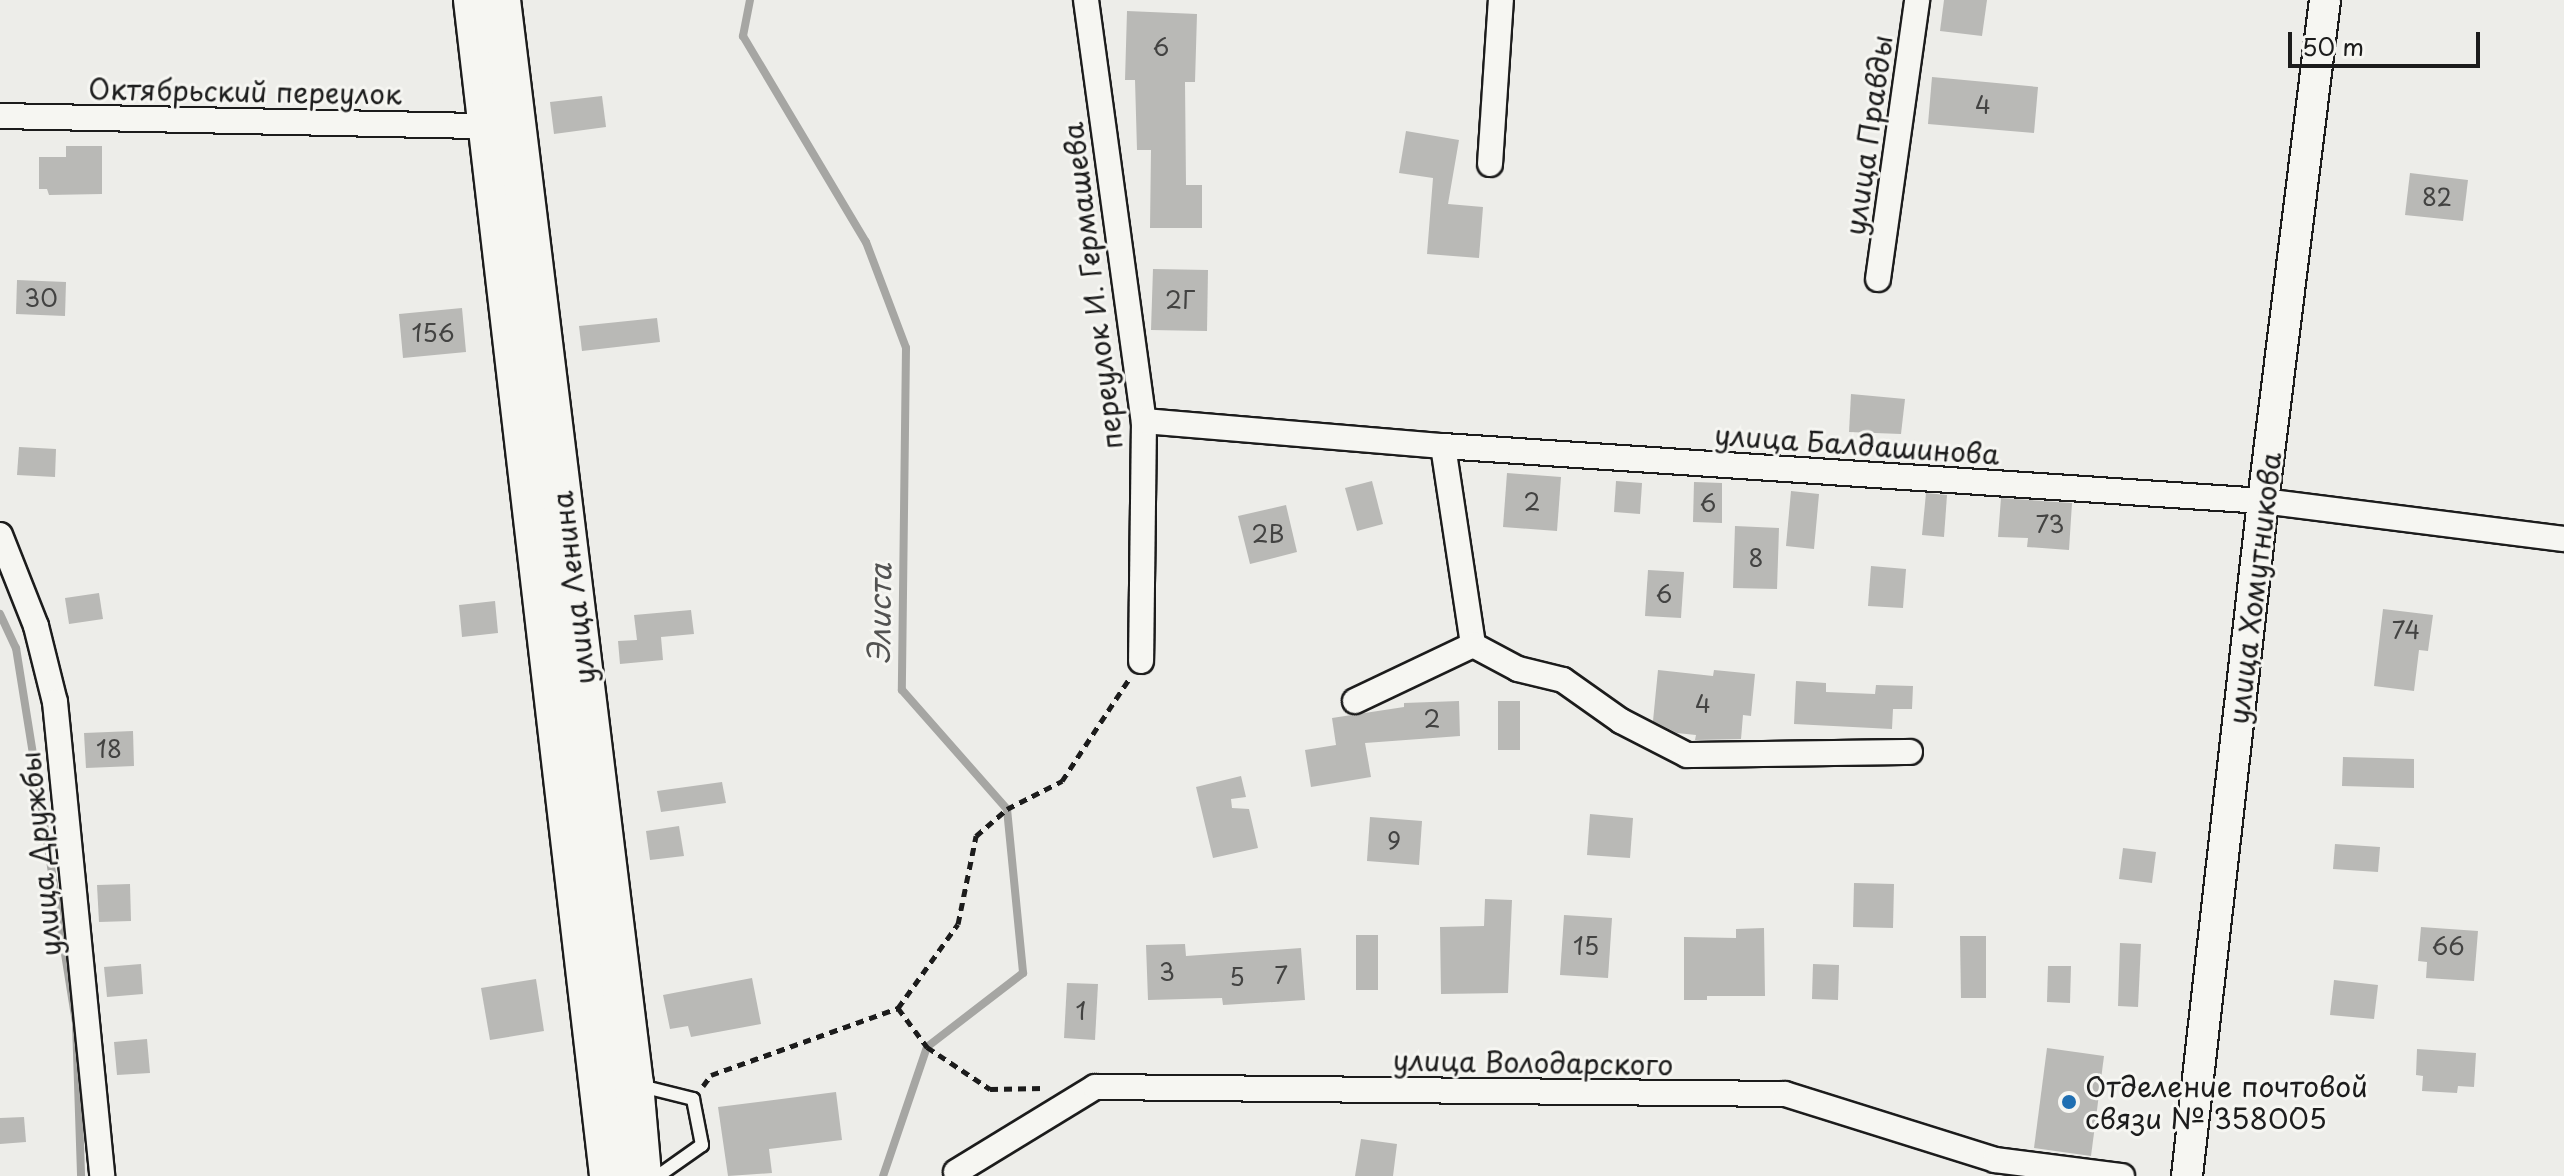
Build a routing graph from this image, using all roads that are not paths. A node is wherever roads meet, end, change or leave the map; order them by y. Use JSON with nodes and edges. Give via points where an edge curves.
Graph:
{"nodes":[{"id":1,"x":473,"y":0,"type":"edge"},
{"id":2,"x":501,"y":0,"type":"edge"},
{"id":3,"x":1086,"y":0,"type":"edge"},
{"id":4,"x":1501,"y":0,"type":"edge"},
{"id":5,"x":1917,"y":0,"type":"edge"},
{"id":6,"x":2325,"y":0,"type":"edge"},
{"id":7,"x":0,"y":116,"type":"edge"},
{"id":8,"x":489,"y":126,"type":"junction"},
{"id":9,"x":1490,"y":164,"type":"dead end"},
{"id":10,"x":1878,"y":279,"type":"dead end"},
{"id":11,"x":1144,"y":421,"type":"junction"},
{"id":12,"x":1443,"y":446,"type":"junction"},
{"id":13,"x":2263,"y":501,"type":"junction"},
{"id":14,"x":0,"y":535,"type":"edge"},
{"id":15,"x":2564,"y":539,"type":"edge"},
{"id":16,"x":1473,"y":645,"type":"junction"},
{"id":17,"x":1141,"y":661,"type":"road end"},
{"id":18,"x":1355,"y":701,"type":"dead end"},
{"id":19,"x":1910,"y":752,"type":"dead end"},
{"id":20,"x":634,"y":1084,"type":"junction"},
{"id":21,"x":956,"y":1172,"type":"dead end"},
{"id":22,"x":102,"y":1176,"type":"edge"},
{"id":23,"x":609,"y":1176,"type":"edge"},
{"id":24,"x":642,"y":1176,"type":"edge"},
{"id":25,"x":658,"y":1176,"type":"edge"},
{"id":26,"x":2122,"y":1176,"type":"edge"},
{"id":27,"x":2187,"y":1176,"type":"edge"}],
"edges":[{"from":1,"to":8,"type":"main road","name":"улица Ленина"},
{"from":2,"to":20,"type":"main road","name":"улица Ленина"},
{"from":3,"to":11,"type":"street","name":"переулок И. Гермашева"},
{"from":4,"to":9,"type":"street"},
{"from":5,"to":10,"type":"street","name":"улица Правды"},
{"from":6,"to":13,"type":"street","name":"улица Хомутникова"},
{"from":7,"to":8,"type":"street","name":"Октябрьский переулок"},
{"from":8,"to":23,"type":"main road","name":"улица Ленина"},
{"from":11,"to":12,"type":"street","name":"улица Балдашинова"},
{"from":11,"to":17,"type":"street","name":"переулок И. Гермашева"},
{"from":12,"to":13,"type":"street","name":"улица Балдашинова"},
{"from":12,"to":16,"type":"street"},
{"from":13,"to":15,"type":"street","name":"улица Балдашинова"},
{"from":13,"to":27,"type":"street","name":"улица Хомутникова"},
{"from":14,"to":22,"type":"street","name":"улица Дружбы","via":[[36,626],[55,702]]},
{"from":16,"to":18,"type":"street"},
{"from":16,"to":19,"type":"street","via":[[1518,669],[1563,680],[1621,721],[1687,755]]},
{"from":20,"to":24,"type":"main road","name":"улица Ленина"},
{"from":20,"to":25,"type":"lane","via":[[693,1099],[702,1145]]},
{"from":21,"to":26,"type":"street","name":"улица Володарского","via":[[1095,1087],[1785,1094],[1995,1160]]}]}
